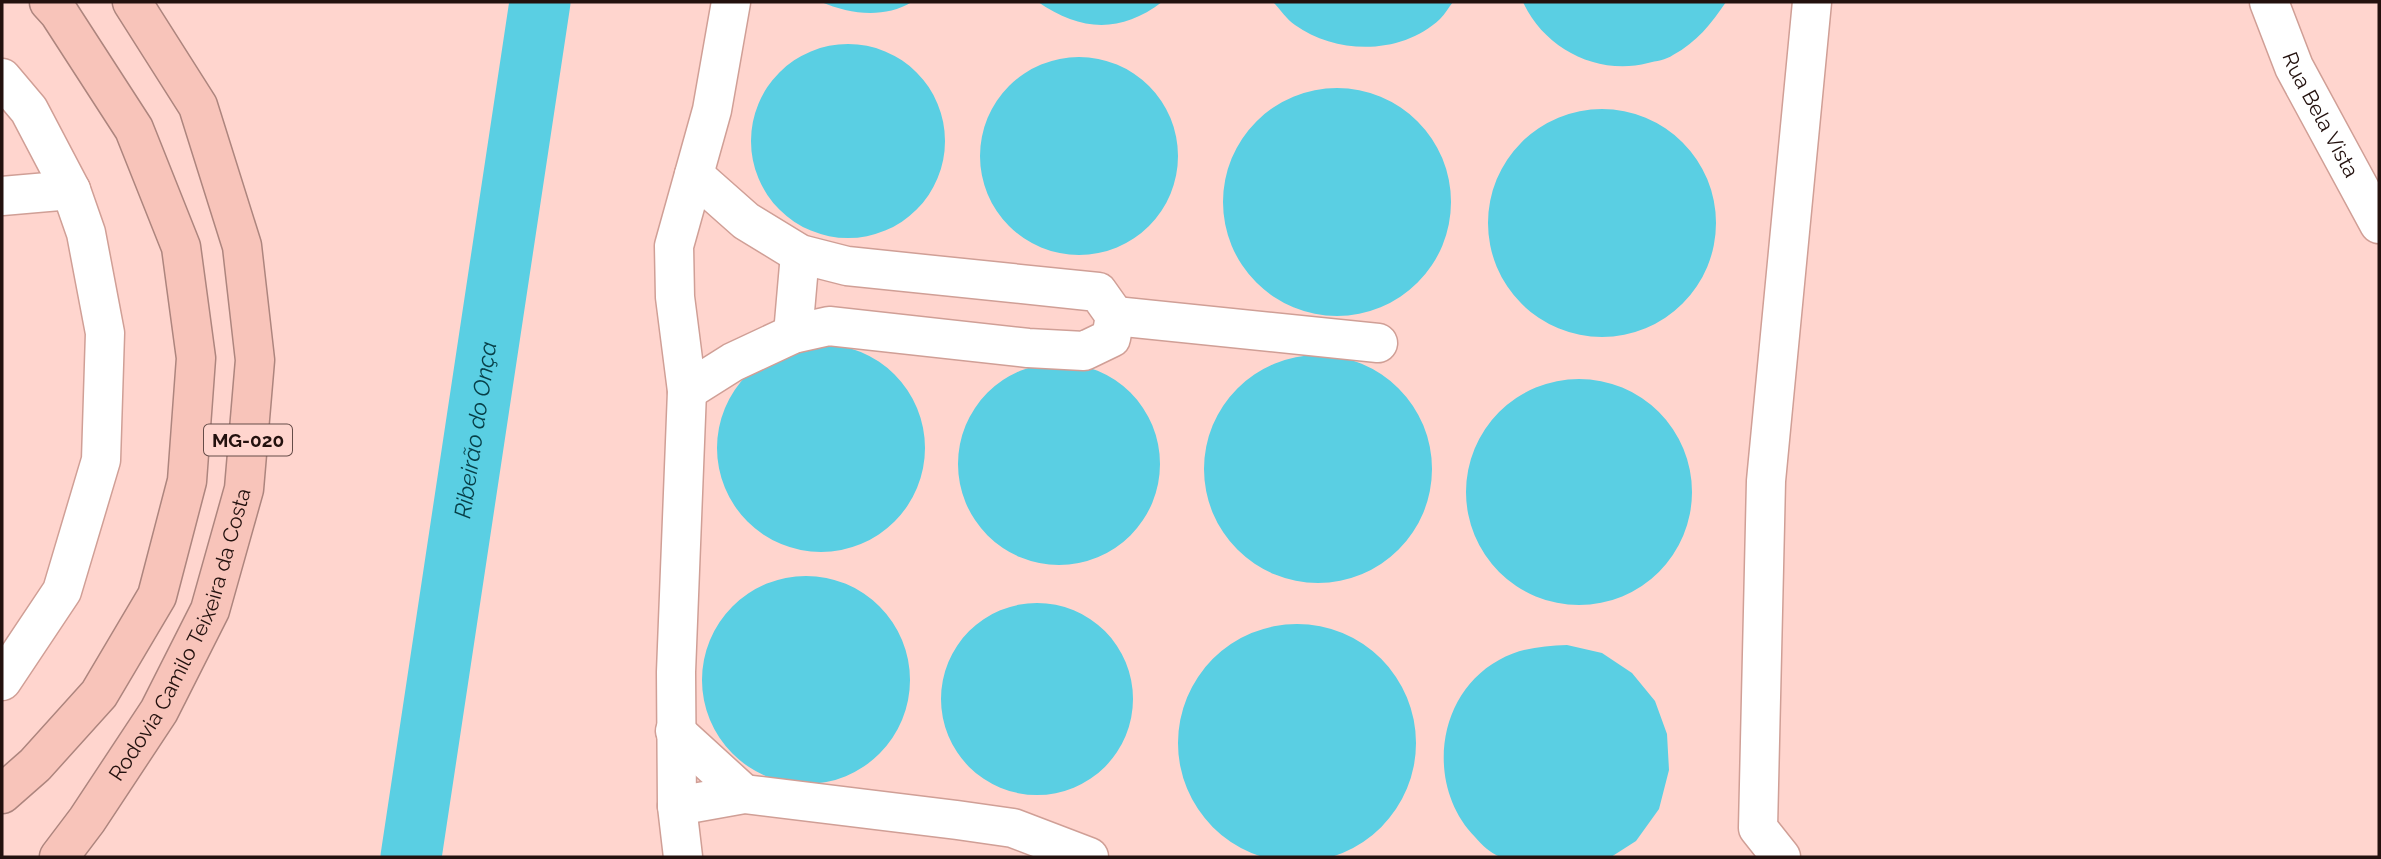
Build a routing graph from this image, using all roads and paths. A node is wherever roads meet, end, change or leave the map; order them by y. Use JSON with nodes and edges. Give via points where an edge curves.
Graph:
{"nodes":[{"id":1,"x":49,"y":2,"type":"edge"},
{"id":2,"x":132,"y":2,"type":"edge"},
{"id":3,"x":731,"y":2,"type":"edge"},
{"id":4,"x":1812,"y":2,"type":"edge"},
{"id":5,"x":2269,"y":2,"type":"edge"},
{"id":6,"x":2,"y":78,"type":"edge"},
{"id":7,"x":694,"y":175,"type":"junction"},
{"id":8,"x":71,"y":190,"type":"junction"},
{"id":9,"x":2,"y":196,"type":"edge"},
{"id":10,"x":2379,"y":224,"type":"edge"},
{"id":11,"x":800,"y":254,"type":"junction"},
{"id":12,"x":1115,"y":316,"type":"junction"},
{"id":13,"x":793,"y":334,"type":"junction"},
{"id":14,"x":1378,"y":343,"type":"dead end"},
{"id":15,"x":687,"y":391,"type":"junction"},
{"id":16,"x":2,"y":681,"type":"edge"},
{"id":17,"x":675,"y":731,"type":"junction"},
{"id":18,"x":2,"y":794,"type":"edge"},
{"id":19,"x":744,"y":794,"type":"junction"},
{"id":20,"x":677,"y":806,"type":"junction"},
{"id":21,"x":1756,"y":842,"type":"edge"},
{"id":22,"x":59,"y":857,"type":"edge"},
{"id":23,"x":682,"y":857,"type":"edge"},
{"id":24,"x":1089,"y":857,"type":"edge"},
{"id":25,"x":1781,"y":857,"type":"edge"}],
"edges":[{"from":1,"to":18,"type":"highway","name":"Rodovia Camilo Teixeira da Costa","number":"MG-020","via":[[134,129],[181,247],[196,359],[187,481],[157,596],[99,694]]},
{"from":2,"to":22,"type":"highway","name":"Rodovia Camilo Teixeira da Costa","number":"MG-020","via":[[198,106],[242,246],[255,360],[244,489],[210,610],[159,710]]},
{"from":3,"to":7,"type":"street","via":[[712,110]]},
{"from":4,"to":21,"type":"street","via":[[1766,481]]},
{"from":5,"to":10,"type":"street","name":"Rua Bela Vista","via":[[2294,67]]},
{"from":6,"to":8,"type":"street","via":[[29,110]]},
{"from":7,"to":11,"type":"street","via":[[746,221]]},
{"from":7,"to":15,"type":"street","via":[[674,246],[675,297]]},
{"from":8,"to":9,"type":"street"},
{"from":8,"to":16,"type":"street","via":[[86,233],[105,333],[101,460],[62,591]]},
{"from":11,"to":12,"type":"street","via":[[847,266],[1098,292]]},
{"from":11,"to":13,"type":"street"},
{"from":12,"to":13,"type":"street","via":[[1111,338],[1084,351],[829,326]]},
{"from":12,"to":14,"type":"street"},
{"from":13,"to":15,"type":"street","via":[[733,362]]},
{"from":15,"to":17,"type":"street"},
{"from":17,"to":19,"type":"street"},
{"from":17,"to":20,"type":"street"},
{"from":19,"to":20,"type":"street"},
{"from":19,"to":24,"type":"street","via":[[1013,828]]},
{"from":20,"to":23,"type":"street"},
{"from":21,"to":25,"type":"street"}]}
